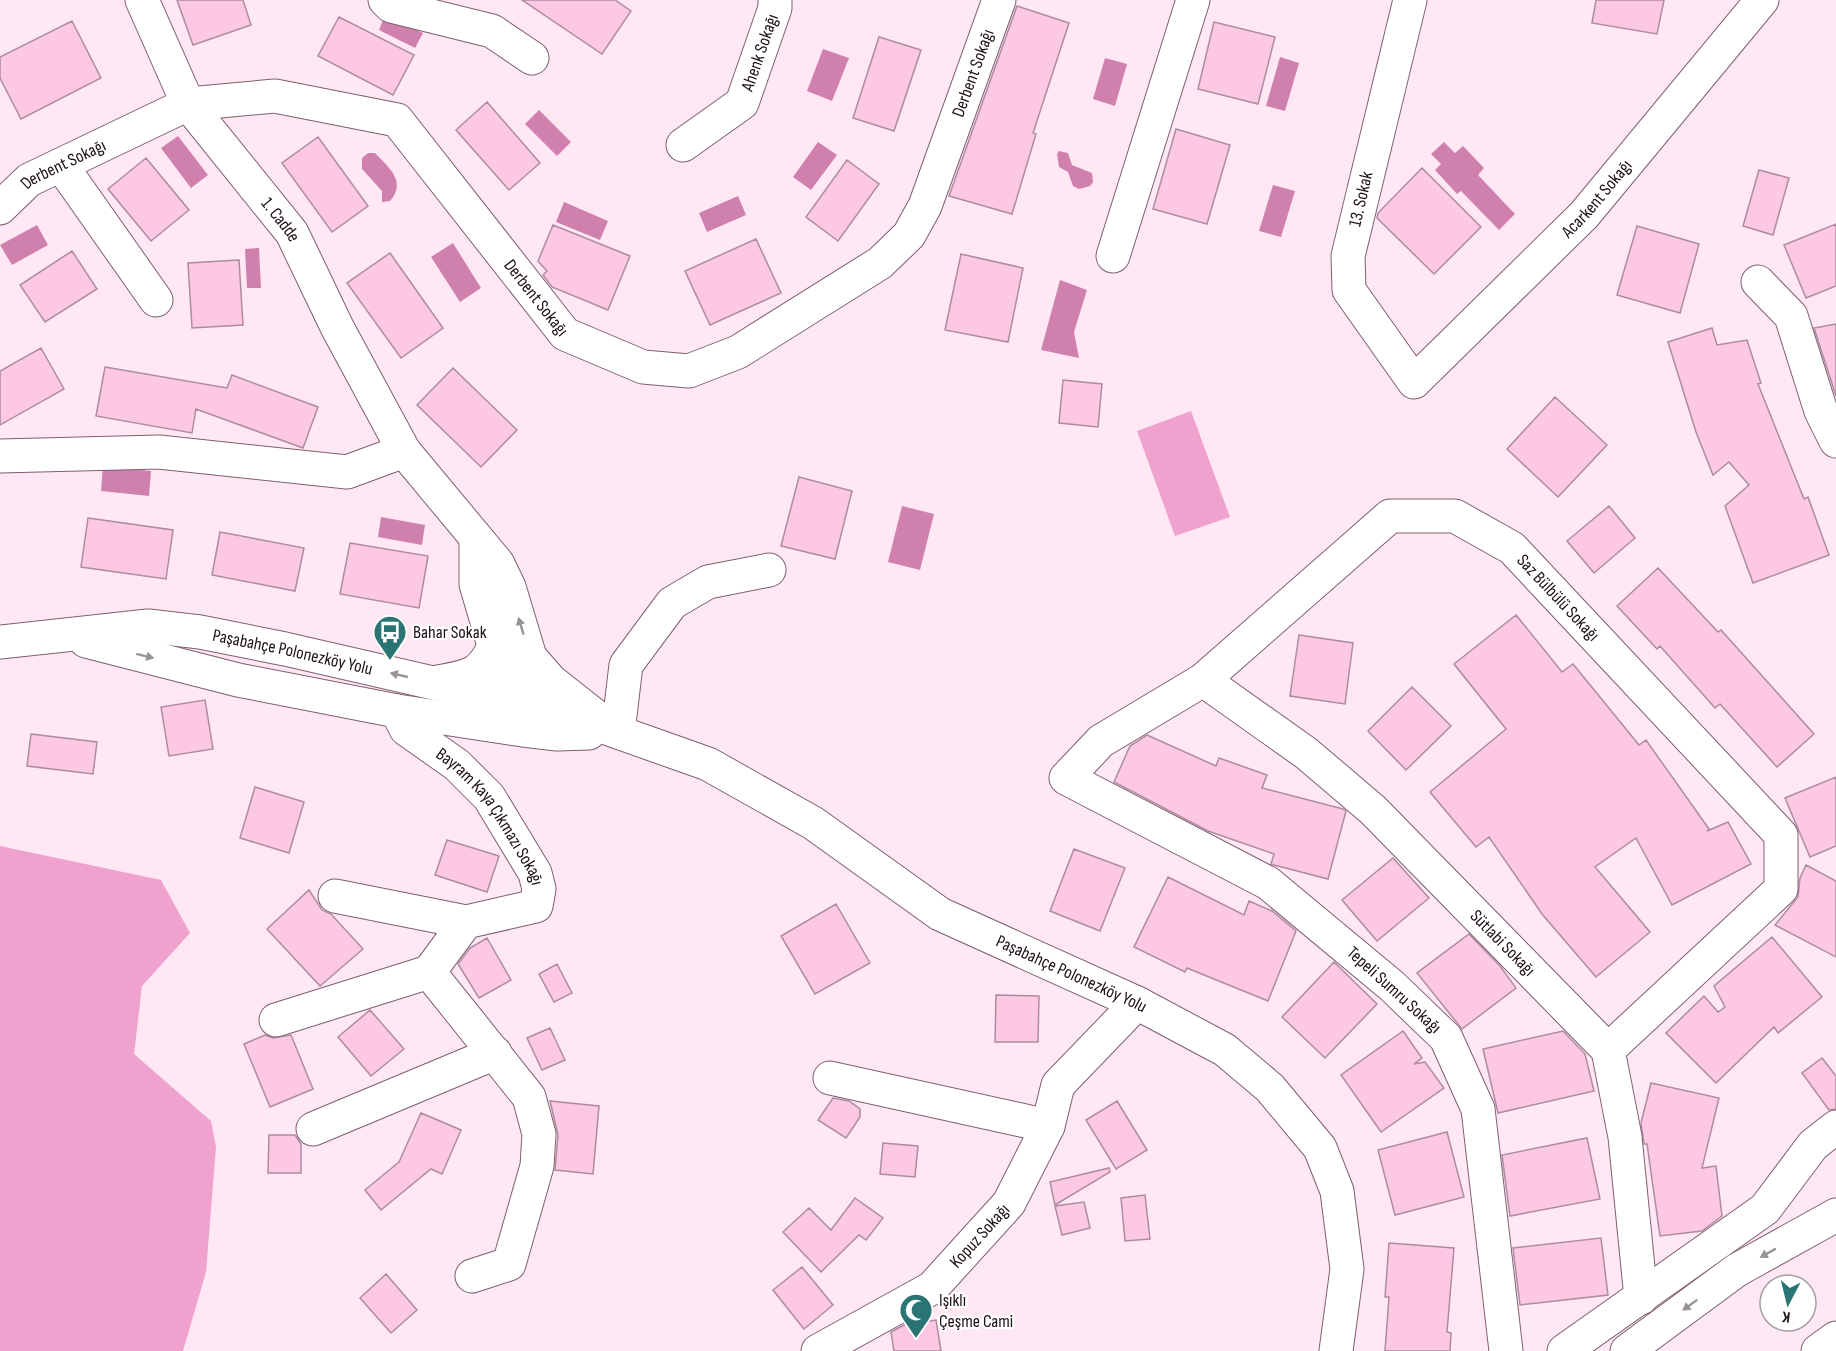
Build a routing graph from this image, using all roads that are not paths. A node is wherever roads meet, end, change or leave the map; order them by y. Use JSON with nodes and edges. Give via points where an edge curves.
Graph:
{"nodes":[{"id":1,"x":142,"y":0,"type":"edge"},
{"id":2,"x":385,"y":0,"type":"edge"},
{"id":3,"x":775,"y":0,"type":"edge"},
{"id":4,"x":999,"y":0,"type":"edge"},
{"id":5,"x":1193,"y":0,"type":"edge"},
{"id":6,"x":1410,"y":0,"type":"edge"},
{"id":7,"x":1762,"y":0,"type":"edge"},
{"id":8,"x":532,"y":58,"type":"dead end"},
{"id":9,"x":188,"y":104,"type":"junction"},
{"id":10,"x":683,"y":145,"type":"dead end"},
{"id":11,"x":62,"y":165,"type":"junction"},
{"id":12,"x":0,"y":208,"type":"edge"},
{"id":13,"x":1113,"y":256,"type":"dead end"},
{"id":14,"x":1758,"y":282,"type":"dead end"},
{"id":15,"x":156,"y":300,"type":"dead end"},
{"id":16,"x":1414,"y":382,"type":"joint"},
{"id":17,"x":1836,"y":441,"type":"edge"},
{"id":18,"x":404,"y":451,"type":"junction"},
{"id":19,"x":0,"y":456,"type":"edge"},
{"id":20,"x":476,"y":538,"type":"junction"},
{"id":21,"x":769,"y":570,"type":"dead end"},
{"id":22,"x":68,"y":636,"type":"junction"},
{"id":23,"x":0,"y":642,"type":"edge"},
{"id":24,"x":495,"y":645,"type":"junction"},
{"id":25,"x":530,"y":657,"type":"junction"},
{"id":26,"x":1203,"y":680,"type":"junction"},
{"id":27,"x":434,"y":683,"type":"junction"},
{"id":28,"x":303,"y":693,"type":"junction"},
{"id":29,"x":397,"y":711,"type":"junction"},
{"id":30,"x":519,"y":712,"type":"junction"},
{"id":31,"x":618,"y":732,"type":"junction"},
{"id":32,"x":1066,"y":778,"type":"joint"},
{"id":33,"x":336,"y":896,"type":"dead end"},
{"id":34,"x":466,"y":922,"type":"junction"},
{"id":35,"x":429,"y":972,"type":"junction"},
{"id":36,"x":1137,"y":1003,"type":"junction"},
{"id":37,"x":276,"y":1020,"type":"dead end"},
{"id":38,"x":1608,"y":1050,"type":"junction"},
{"id":39,"x":495,"y":1053,"type":"junction"},
{"id":40,"x":830,"y":1078,"type":"dead end"},
{"id":41,"x":1048,"y":1126,"type":"junction"},
{"id":42,"x":1836,"y":1127,"type":"edge"},
{"id":43,"x":313,"y":1129,"type":"dead end"},
{"id":44,"x":1827,"y":1221,"type":"edge"},
{"id":45,"x":472,"y":1276,"type":"dead end"},
{"id":46,"x":1641,"y":1299,"type":"junction"},
{"id":47,"x":1836,"y":1338,"type":"edge"},
{"id":48,"x":828,"y":1348,"type":"edge"},
{"id":49,"x":1836,"y":1349,"type":"edge"},
{"id":50,"x":1336,"y":1351,"type":"edge"},
{"id":51,"x":1506,"y":1351,"type":"edge"},
{"id":52,"x":1564,"y":1351,"type":"edge"},
{"id":53,"x":1627,"y":1351,"type":"edge"},
{"id":54,"x":1818,"y":1351,"type":"edge"},
{"id":55,"x":1832,"y":1351,"type":"edge"}],
"edges":[{"from":1,"to":9,"type":"main road","name":"1. Cadde"},
{"from":2,"to":8,"type":"main road","via":[[391,6],[492,32]]},
{"from":3,"to":10,"type":"main road","name":"Ahenk Sokağı","via":[[742,103]]},
{"from":4,"to":9,"type":"main road","name":"Derbent Sokağı","via":[[925,206],[909,236],[880,263],[738,352],[689,371],[643,367],[565,334],[397,120],[274,96]]},
{"from":5,"to":13,"type":"main road"},
{"from":6,"to":16,"type":"main road","name":"13. Sokak","via":[[1348,256],[1348,290]]},
{"from":7,"to":16,"type":"main road","name":"Acarkent Sokağı","via":[[1584,215]]},
{"from":9,"to":11,"type":"main road","name":"Derbent Sokağı"},
{"from":9,"to":18,"type":"main road","name":"1. Cadde","via":[[291,233]]},
{"from":11,"to":12,"type":"main road","name":"Derbent Sokağı","via":[[29,180]]},
{"from":11,"to":15,"type":"main road"},
{"from":14,"to":17,"type":"main road","via":[[1791,316],[1821,411]]},
{"from":18,"to":19,"type":"main road","via":[[346,472],[159,452]]},
{"from":18,"to":20,"type":"main road","name":"1. Cadde"},
{"from":20,"to":24,"type":"main road","via":[[476,584]]},
{"from":25,"to":20,"type":"main road","name":"1. Cadde","one_way":true,"via":[[509,587],[498,564]]},
{"from":21,"to":31,"type":"main road","via":[[708,582],[672,603],[626,665]]},
{"from":22,"to":23,"type":"main road","name":"Paşabahçe Polonezköy Yolu"},
{"from":27,"to":22,"type":"main road","name":"Paşabahçe Polonezköy Yolu","one_way":true,"via":[[201,632],[148,626]]},
{"from":22,"to":28,"type":"main road","name":"Paşabahçe Polonezköy Yolu","one_way":true},
{"from":24,"to":27,"type":"main road","via":[[477,673]]},
{"from":24,"to":30,"type":"main road"},
{"from":25,"to":30,"type":"main road","via":[[531,686]]},
{"from":25,"to":31,"type":"main road","via":[[551,681]]},
{"from":26,"to":32,"type":"main road","name":"Saz Bülbülü Sokağı","via":[[1101,741]]},
{"from":26,"to":38,"type":"main road","name":"Sütlabi Sokağı","via":[[1306,753],[1373,810]]},
{"from":26,"to":38,"type":"main road","name":"Saz Bülbülü Sokağı","via":[[1390,516],[1455,516],[1512,548],[1781,836],[1781,889]]},
{"from":27,"to":30,"type":"main road","name":"Paşabahçe Polonezköy Yolu"},
{"from":28,"to":29,"type":"main road","name":"Paşabahçe Polonezköy Yolu"},
{"from":28,"to":30,"type":"main road","via":[[350,689],[495,714]]},
{"from":29,"to":30,"type":"main road","name":"Paşabahçe Polonezköy Yolu"},
{"from":29,"to":34,"type":"main road","name":"Bayram Kaya Çıkmazı Sokağı","via":[[406,729],[457,765],[489,797],[535,873],[536,906]]},
{"from":30,"to":31,"type":"main road","name":"Paşabahçe Polonezköy Yolu","via":[[557,734]]},
{"from":31,"to":36,"type":"main road","name":"Paşabahçe Polonezköy Yolu","via":[[708,764],[813,823],[940,914]]},
{"from":32,"to":51,"type":"main road","name":"Tepeli Sumru Sokağı","via":[[1268,883],[1392,986],[1446,1038],[1479,1109]]},
{"from":33,"to":34,"type":"main road"},
{"from":34,"to":35,"type":"main road"},
{"from":35,"to":37,"type":"main road"},
{"from":35,"to":39,"type":"main road"},
{"from":36,"to":41,"type":"main road","name":"Kopuz Sokağı","via":[[1058,1085]]},
{"from":36,"to":50,"type":"main road","name":"Paşabahçe Polonezköy Yolu","via":[[1225,1050],[1270,1088],[1320,1148],[1337,1191],[1347,1269]]},
{"from":38,"to":46,"type":"main road","via":[[1625,1137]]},
{"from":39,"to":43,"type":"main road"},
{"from":39,"to":45,"type":"main road","via":[[529,1097],[539,1134],[537,1166],[509,1264]]},
{"from":40,"to":41,"type":"main road"},
{"from":41,"to":48,"type":"main road","name":"Kopuz Sokağı","via":[[1009,1203],[932,1288]]},
{"from":42,"to":46,"type":"main road","via":[[1813,1145],[1766,1209]]},
{"from":44,"to":53,"type":"main road","one_way":true,"via":[[1737,1270]]},
{"from":46,"to":52,"type":"main road"},
{"from":47,"to":54,"type":"main road"},
{"from":49,"to":55,"type":"main road"}]}
